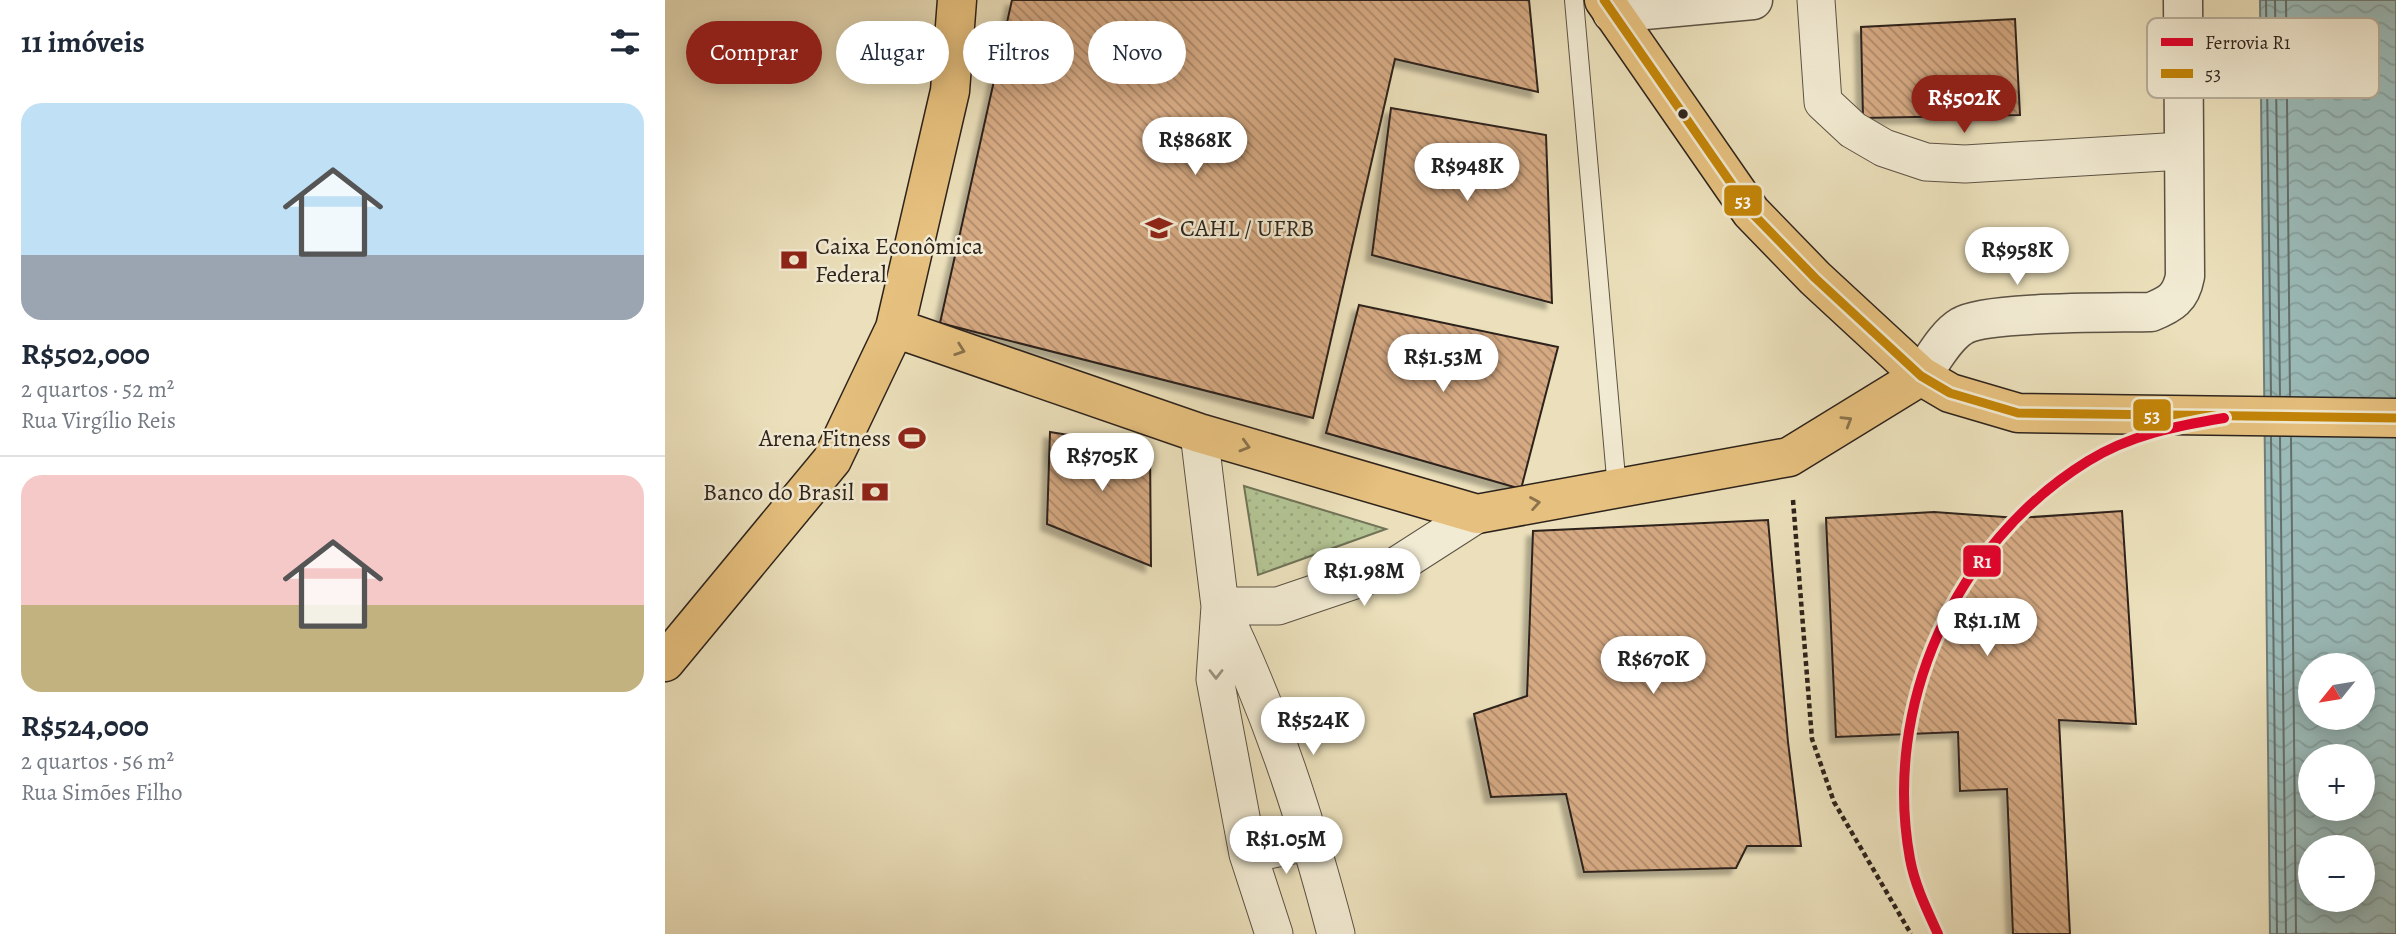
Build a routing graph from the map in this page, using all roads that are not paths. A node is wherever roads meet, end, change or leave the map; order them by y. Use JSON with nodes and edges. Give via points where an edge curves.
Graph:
{"nodes":[{"id":1,"x":957,"y":0,"type":"edge"},
{"id":2,"x":1574,"y":0,"type":"edge"},
{"id":3,"x":1753,"y":0,"type":"edge"},
{"id":4,"x":1817,"y":0,"type":"edge"},
{"id":5,"x":2183,"y":0,"type":"edge"},
{"id":6,"x":1608,"y":7,"type":"edge"},
{"id":7,"x":2183,"y":18,"type":"edge"},
{"id":8,"x":2182,"y":98,"type":"edge"},
{"id":9,"x":2182,"y":151,"type":"junction"},
{"id":10,"x":895,"y":328,"type":"junction"},
{"id":11,"x":1921,"y":376,"type":"junction"},
{"id":12,"x":2396,"y":418,"type":"edge"},
{"id":13,"x":1199,"y":433,"type":"junction"},
{"id":14,"x":1617,"y":489,"type":"junction"},
{"id":15,"x":1477,"y":514,"type":"junction"},
{"id":16,"x":1220,"y":606,"type":"junction"},
{"id":17,"x":665,"y":662,"type":"edge"},
{"id":18,"x":1312,"y":841,"type":"junction"},
{"id":19,"x":1248,"y":854,"type":"junction"},
{"id":20,"x":1274,"y":934,"type":"edge"},
{"id":21,"x":1336,"y":934,"type":"edge"}],
"edges":[{"from":1,"to":10,"type":"main road","via":[[950,91]]},
{"from":2,"to":14,"type":"lane"},
{"from":3,"to":6,"type":"street"},
{"from":4,"to":9,"type":"street","via":[[1823,102],[1853,130],[1884,148],[1926,162],[1965,164]]},
{"from":5,"to":7,"type":"street"},
{"from":6,"to":11,"type":"main road","via":[[1751,212]]},
{"from":8,"to":9,"type":"street"},
{"from":9,"to":11,"type":"street","via":[[2185,276],[2182,293],[2169,305],[2151,312],[2005,317],[1964,324]]},
{"from":10,"to":13,"type":"main road","one_way":true},
{"from":10,"to":17,"type":"main road","via":[[832,460]]},
{"from":11,"to":12,"type":"main road","via":[[1950,393],[2018,413]]},
{"from":14,"to":11,"type":"main road","one_way":true,"via":[[1789,457]]},
{"from":13,"to":15,"type":"main road","one_way":true},
{"from":13,"to":16,"type":"street"},
{"from":15,"to":14,"type":"main road","one_way":true},
{"from":15,"to":16,"type":"street","via":[[1396,566],[1278,606]]},
{"from":16,"to":18,"type":"street","via":[[1251,671]]},
{"from":16,"to":19,"type":"street","one_way":true,"via":[[1215,679]]},
{"from":18,"to":19,"type":"street"},
{"from":18,"to":21,"type":"street"},
{"from":19,"to":20,"type":"street"}]}
